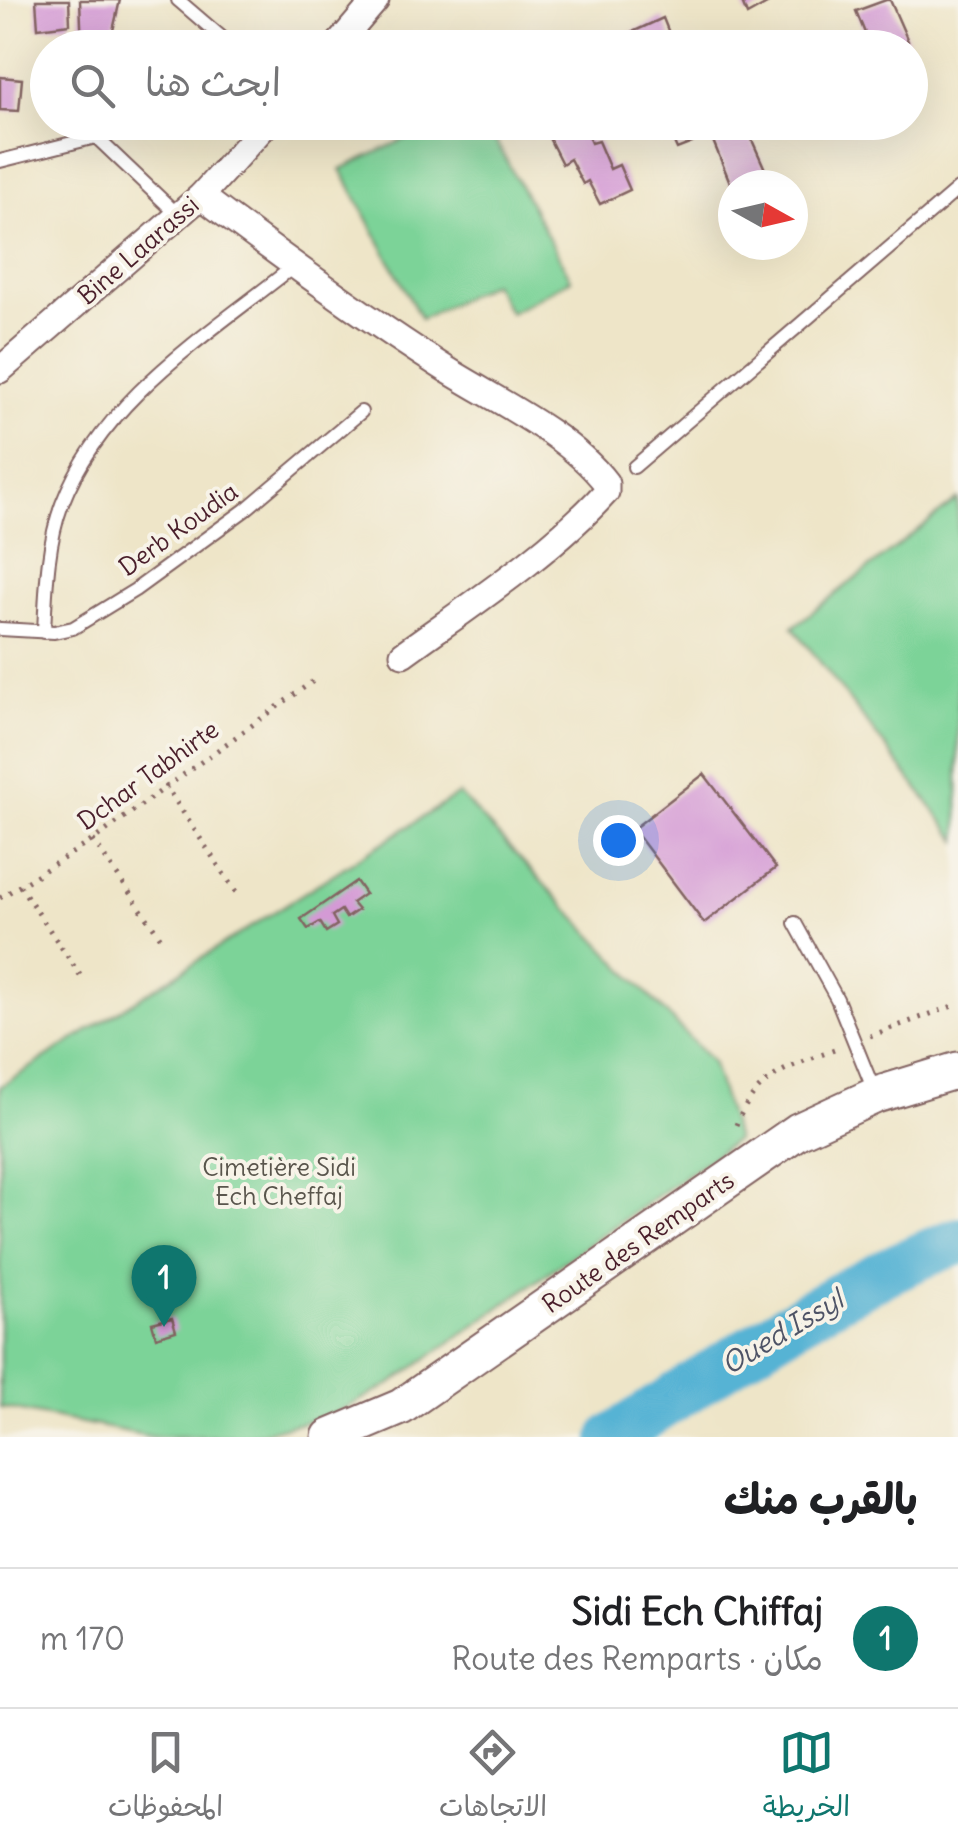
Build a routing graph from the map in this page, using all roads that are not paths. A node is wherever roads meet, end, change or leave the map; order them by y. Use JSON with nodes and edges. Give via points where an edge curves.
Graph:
{"nodes":[{"id":1,"x":178,"y":0,"type":"edge"},
{"id":2,"x":376,"y":0,"type":"edge"},
{"id":3,"x":213,"y":30,"type":"edge"},
{"id":4,"x":350,"y":30,"type":"edge"},
{"id":5,"x":84,"y":140,"type":"edge"},
{"id":6,"x":99,"y":140,"type":"edge"},
{"id":7,"x":251,"y":140,"type":"edge"},
{"id":8,"x":0,"y":161,"type":"edge"},
{"id":9,"x":958,"y":189,"type":"edge"},
{"id":10,"x":200,"y":196,"type":"junction"},
{"id":11,"x":179,"y":216,"type":"junction"},
{"id":12,"x":294,"y":266,"type":"junction"},
{"id":13,"x":0,"y":370,"type":"edge"},
{"id":14,"x":361,"y":412,"type":"dead end"},
{"id":15,"x":634,"y":467,"type":"dead end"},
{"id":16,"x":0,"y":629,"type":"edge"},
{"id":17,"x":44,"y":632,"type":"junction"},
{"id":18,"x":403,"y":654,"type":"dead end"},
{"id":19,"x":794,"y":923,"type":"dead end"},
{"id":20,"x":958,"y":1070,"type":"edge"},
{"id":21,"x":876,"y":1095,"type":"junction"},
{"id":22,"x":330,"y":1437,"type":"edge"}],
"edges":[{"from":1,"to":3,"type":"lane"},
{"from":2,"to":4,"type":"street"},
{"from":5,"to":8,"type":"lane"},
{"from":6,"to":11,"type":"lane"},
{"from":7,"to":10,"type":"street","name":"Bine Laarassi"},
{"from":9,"to":15,"type":"lane"},
{"from":10,"to":11,"type":"street","name":"Bine Laarassi"},
{"from":10,"to":12,"type":"street"},
{"from":11,"to":13,"type":"street","name":"Bine Laarassi"},
{"from":12,"to":17,"type":"lane","via":[[155,377],[95,441],[61,506]]},
{"from":12,"to":18,"type":"street","via":[[576,451],[606,482],[590,510]]},
{"from":14,"to":17,"type":"lane","name":"Derb Koudia","via":[[245,510],[135,590],[73,628]]},
{"from":16,"to":17,"type":"lane","name":"Derb Koudia"},
{"from":19,"to":21,"type":"lane","via":[[837,999]]},
{"from":20,"to":21,"type":"main road","name":"Route des Remparts"},
{"from":21,"to":22,"type":"main road","name":"Route des Remparts","via":[[764,1152],[401,1407]]}]}
